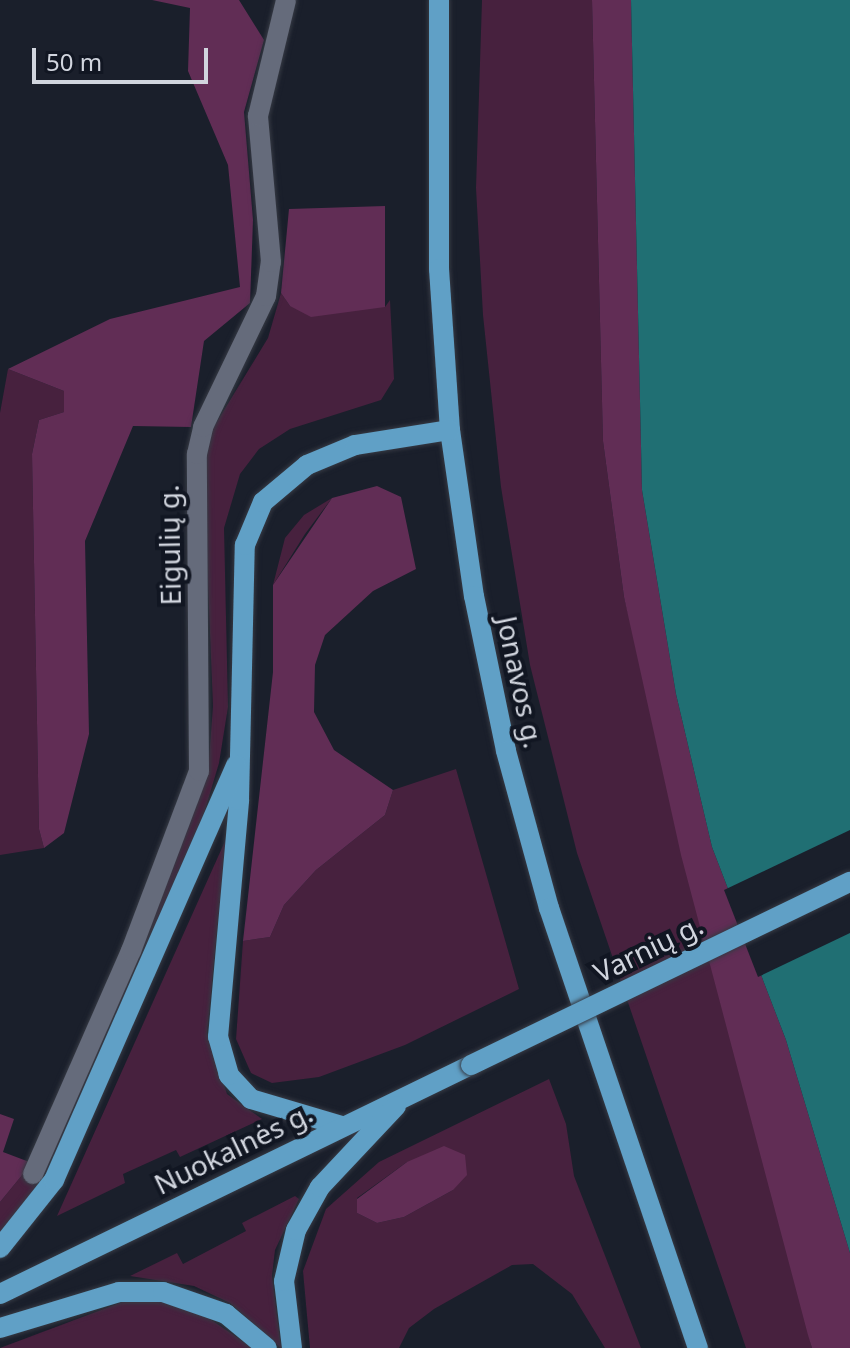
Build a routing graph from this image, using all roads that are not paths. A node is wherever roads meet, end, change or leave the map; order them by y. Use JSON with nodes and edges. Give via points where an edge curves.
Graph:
{"nodes":[{"id":1,"x":286,"y":0,"type":"edge"},
{"id":2,"x":439,"y":0,"type":"edge"},
{"id":3,"x":450,"y":430,"type":"junction"},
{"id":4,"x":239,"y":758,"type":"junction"},
{"id":5,"x":850,"y":882,"type":"edge"},
{"id":6,"x":471,"y":1065,"type":"joint"},
{"id":7,"x":74,"y":1084,"type":"junction"},
{"id":8,"x":95,"y":1092,"type":"junction"},
{"id":9,"x":406,"y":1096,"type":"junction"},
{"id":10,"x":342,"y":1126,"type":"junction"},
{"id":11,"x":33,"y":1174,"type":"dead end"},
{"id":12,"x":0,"y":1248,"type":"edge"},
{"id":13,"x":0,"y":1291,"type":"edge"},
{"id":14,"x":0,"y":1328,"type":"edge"},
{"id":15,"x":267,"y":1348,"type":"edge"},
{"id":16,"x":292,"y":1348,"type":"edge"},
{"id":17,"x":698,"y":1348,"type":"edge"}],
"edges":[{"from":1,"to":7,"type":"street","name":"Eigulių g.","via":[[258,116],[271,262],[266,296],[203,427],[197,454],[199,771]]},
{"from":2,"to":3,"type":"main road","name":"Jonavos g.","via":[[436,177]]},
{"from":3,"to":4,"type":"main road","via":[[334,452],[282,482],[263,502],[245,545]]},
{"from":3,"to":17,"type":"main road","name":"Jonavos g.","via":[[474,596],[524,823]]},
{"from":4,"to":8,"type":"main road"},
{"from":4,"to":10,"type":"main road","via":[[222,1059],[251,1099]]},
{"from":5,"to":6,"type":"main road","name":"Varnių g.","bridge":true},
{"from":6,"to":9,"type":"main road","name":"Nuokalnės g."},
{"from":7,"to":8,"type":"street"},
{"from":7,"to":11,"type":"street","name":"Eigulių g."},
{"from":8,"to":12,"type":"main road","via":[[54,1180]]},
{"from":9,"to":10,"type":"main road","name":"Nuokalnės g."},
{"from":9,"to":16,"type":"main road","via":[[306,1208],[284,1281]]},
{"from":10,"to":13,"type":"main road","name":"Nuokalnės g."},
{"from":14,"to":15,"type":"main road","via":[[119,1292],[163,1292],[226,1314]]}]}
